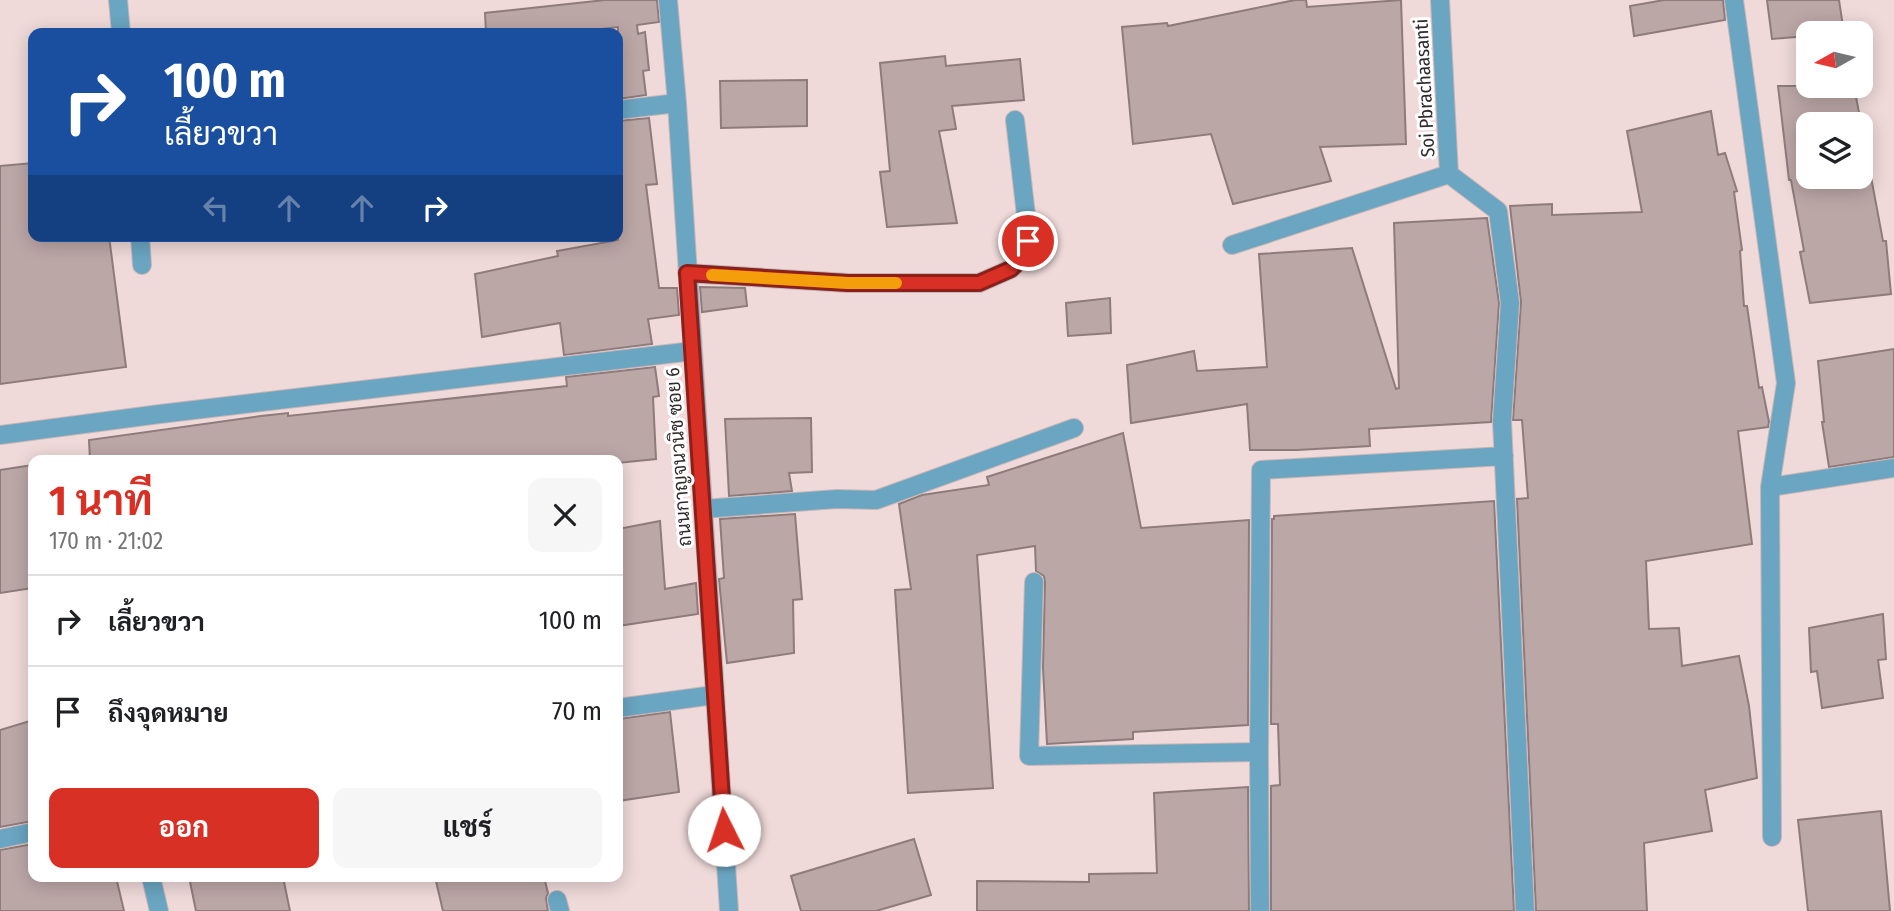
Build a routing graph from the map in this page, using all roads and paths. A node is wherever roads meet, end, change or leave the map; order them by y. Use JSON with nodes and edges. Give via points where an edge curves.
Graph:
{"nodes":[{"id":1,"x":118,"y":0,"type":"edge"},
{"id":2,"x":668,"y":0,"type":"edge"},
{"id":3,"x":1440,"y":0,"type":"edge"},
{"id":4,"x":1734,"y":0,"type":"edge"},
{"id":5,"x":121,"y":28,"type":"edge"},
{"id":6,"x":677,"y":103,"type":"junction"},
{"id":7,"x":623,"y":109,"type":"edge"},
{"id":8,"x":1015,"y":120,"type":"dead end"},
{"id":9,"x":1449,"y":173,"type":"junction"},
{"id":10,"x":140,"y":242,"type":"edge"},
{"id":11,"x":1232,"y":245,"type":"dead end"},
{"id":12,"x":142,"y":265,"type":"dead end"},
{"id":13,"x":687,"y":273,"type":"junction"},
{"id":14,"x":693,"y":351,"type":"junction"},
{"id":15,"x":1074,"y":428,"type":"dead end"},
{"id":16,"x":0,"y":435,"type":"edge"},
{"id":17,"x":1504,"y":456,"type":"junction"},
{"id":18,"x":1894,"y":468,"type":"edge"},
{"id":19,"x":1770,"y":487,"type":"junction"},
{"id":20,"x":703,"y":509,"type":"junction"},
{"id":21,"x":1034,"y":582,"type":"dead end"},
{"id":22,"x":714,"y":695,"type":"junction"},
{"id":23,"x":623,"y":707,"type":"edge"},
{"id":24,"x":1259,"y":752,"type":"junction"},
{"id":25,"x":28,"y":833,"type":"edge"},
{"id":26,"x":1772,"y":837,"type":"dead end"},
{"id":27,"x":0,"y":839,"type":"edge"},
{"id":28,"x":152,"y":882,"type":"edge"},
{"id":29,"x":159,"y":911,"type":"edge"},
{"id":30,"x":729,"y":911,"type":"edge"},
{"id":31,"x":1260,"y":911,"type":"edge"},
{"id":32,"x":1525,"y":911,"type":"edge"}],
"edges":[{"from":1,"to":5,"type":"street"},
{"from":2,"to":6,"type":"street","name":"ถนนกาญจนวนิช ซอย 6"},
{"from":3,"to":9,"type":"street","name":"Soi Pbrachaasanti"},
{"from":4,"to":19,"type":"street","via":[[1786,383]]},
{"from":6,"to":7,"type":"street"},
{"from":6,"to":13,"type":"street","name":"ถนนกาญจนวนิช ซอย 6"},
{"from":8,"to":13,"type":"street","via":[[1028,241],[1022,258],[1011,269],[979,283],[848,283]]},
{"from":9,"to":11,"type":"street"},
{"from":9,"to":17,"type":"street","via":[[1498,211],[1510,303]]},
{"from":10,"to":12,"type":"street"},
{"from":13,"to":14,"type":"street","name":"ถนนกาญจนวนิช ซอย 6"},
{"from":14,"to":16,"type":"street"},
{"from":14,"to":20,"type":"street","name":"ถนนกาญจนวนิช ซอย 6"},
{"from":15,"to":20,"type":"street","via":[[876,500]]},
{"from":17,"to":24,"type":"street","via":[[1261,470]]},
{"from":17,"to":32,"type":"street"},
{"from":18,"to":19,"type":"street"},
{"from":19,"to":26,"type":"street"},
{"from":20,"to":22,"type":"street","name":"ถนนกาญจนวนิช ซอย 6"},
{"from":21,"to":24,"type":"street","via":[[1029,756]]},
{"from":22,"to":23,"type":"street"},
{"from":22,"to":30,"type":"street","name":"ถนนกาญจนวนิช ซอย 6"},
{"from":24,"to":31,"type":"street"},
{"from":25,"to":27,"type":"street"},
{"from":28,"to":29,"type":"street"}]}
